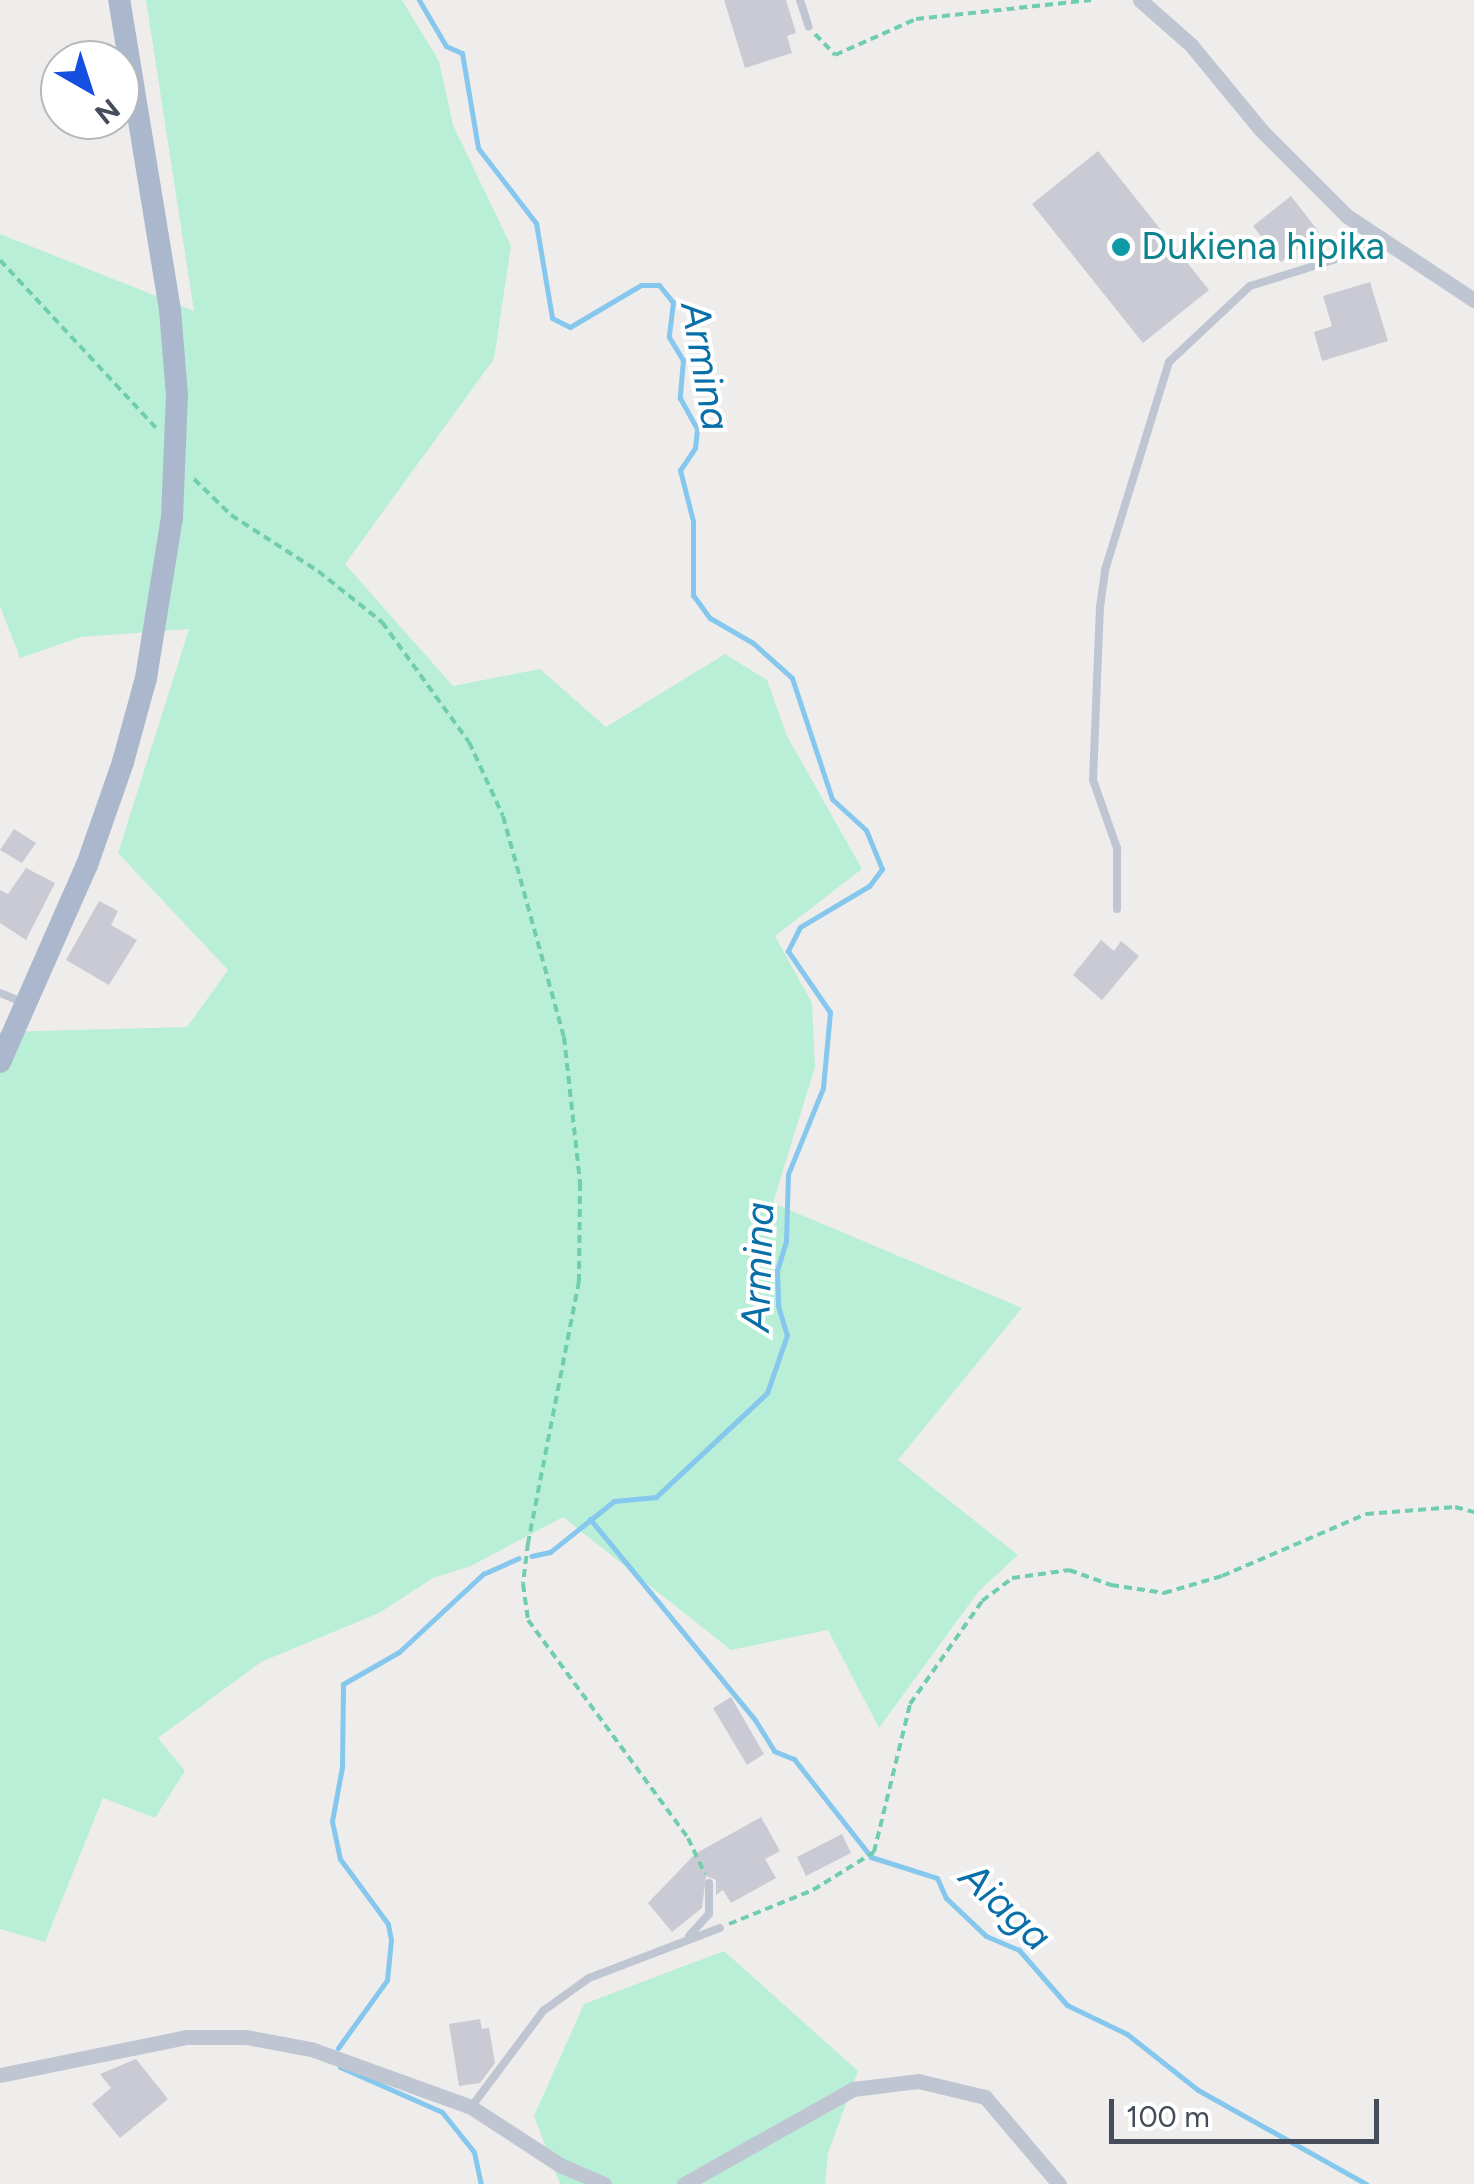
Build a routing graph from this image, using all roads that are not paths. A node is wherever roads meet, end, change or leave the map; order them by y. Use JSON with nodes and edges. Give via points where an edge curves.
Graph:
{"nodes":[{"id":1,"x":118,"y":0,"type":"edge"},
{"id":2,"x":800,"y":0,"type":"edge"},
{"id":3,"x":1140,"y":0,"type":"edge"},
{"id":4,"x":809,"y":27,"type":"road end"},
{"id":5,"x":1388,"y":242,"type":"junction"},
{"id":6,"x":1474,"y":300,"type":"edge"},
{"id":7,"x":1117,"y":909,"type":"dead end"},
{"id":8,"x":0,"y":993,"type":"edge"},
{"id":9,"x":26,"y":1004,"type":"junction"},
{"id":10,"x":0,"y":1062,"type":"edge"},
{"id":11,"x":709,"y":1883,"type":"road end"},
{"id":12,"x":720,"y":1928,"type":"road end"},
{"id":13,"x":686,"y":1939,"type":"junction"},
{"id":14,"x":0,"y":2075,"type":"edge"},
{"id":15,"x":472,"y":2107,"type":"junction"},
{"id":16,"x":604,"y":2184,"type":"edge"},
{"id":17,"x":684,"y":2184,"type":"edge"},
{"id":18,"x":1060,"y":2184,"type":"edge"}],
"edges":[{"from":1,"to":9,"type":"main road","via":[[170,310],[175,456],[163,592],[142,694],[87,865]]},
{"from":2,"to":4,"type":"lane"},
{"from":3,"to":5,"type":"street","via":[[1190,45],[1315,186]]},
{"from":5,"to":6,"type":"street"},
{"from":5,"to":7,"type":"lane","via":[[1250,286],[1169,362],[1104,570],[1100,607],[1093,780],[1116,848]]},
{"from":8,"to":9,"type":"lane"},
{"from":9,"to":10,"type":"main road"},
{"from":11,"to":13,"type":"lane","via":[[709,1914]]},
{"from":12,"to":13,"type":"lane"},
{"from":13,"to":15,"type":"lane","via":[[588,1978],[543,2011]]},
{"from":14,"to":15,"type":"street","via":[[171,2040],[246,2037],[311,2049]]},
{"from":15,"to":16,"type":"street","via":[[560,2165]]},
{"from":17,"to":18,"type":"street","via":[[853,2090],[918,2080],[986,2098]]}]}
